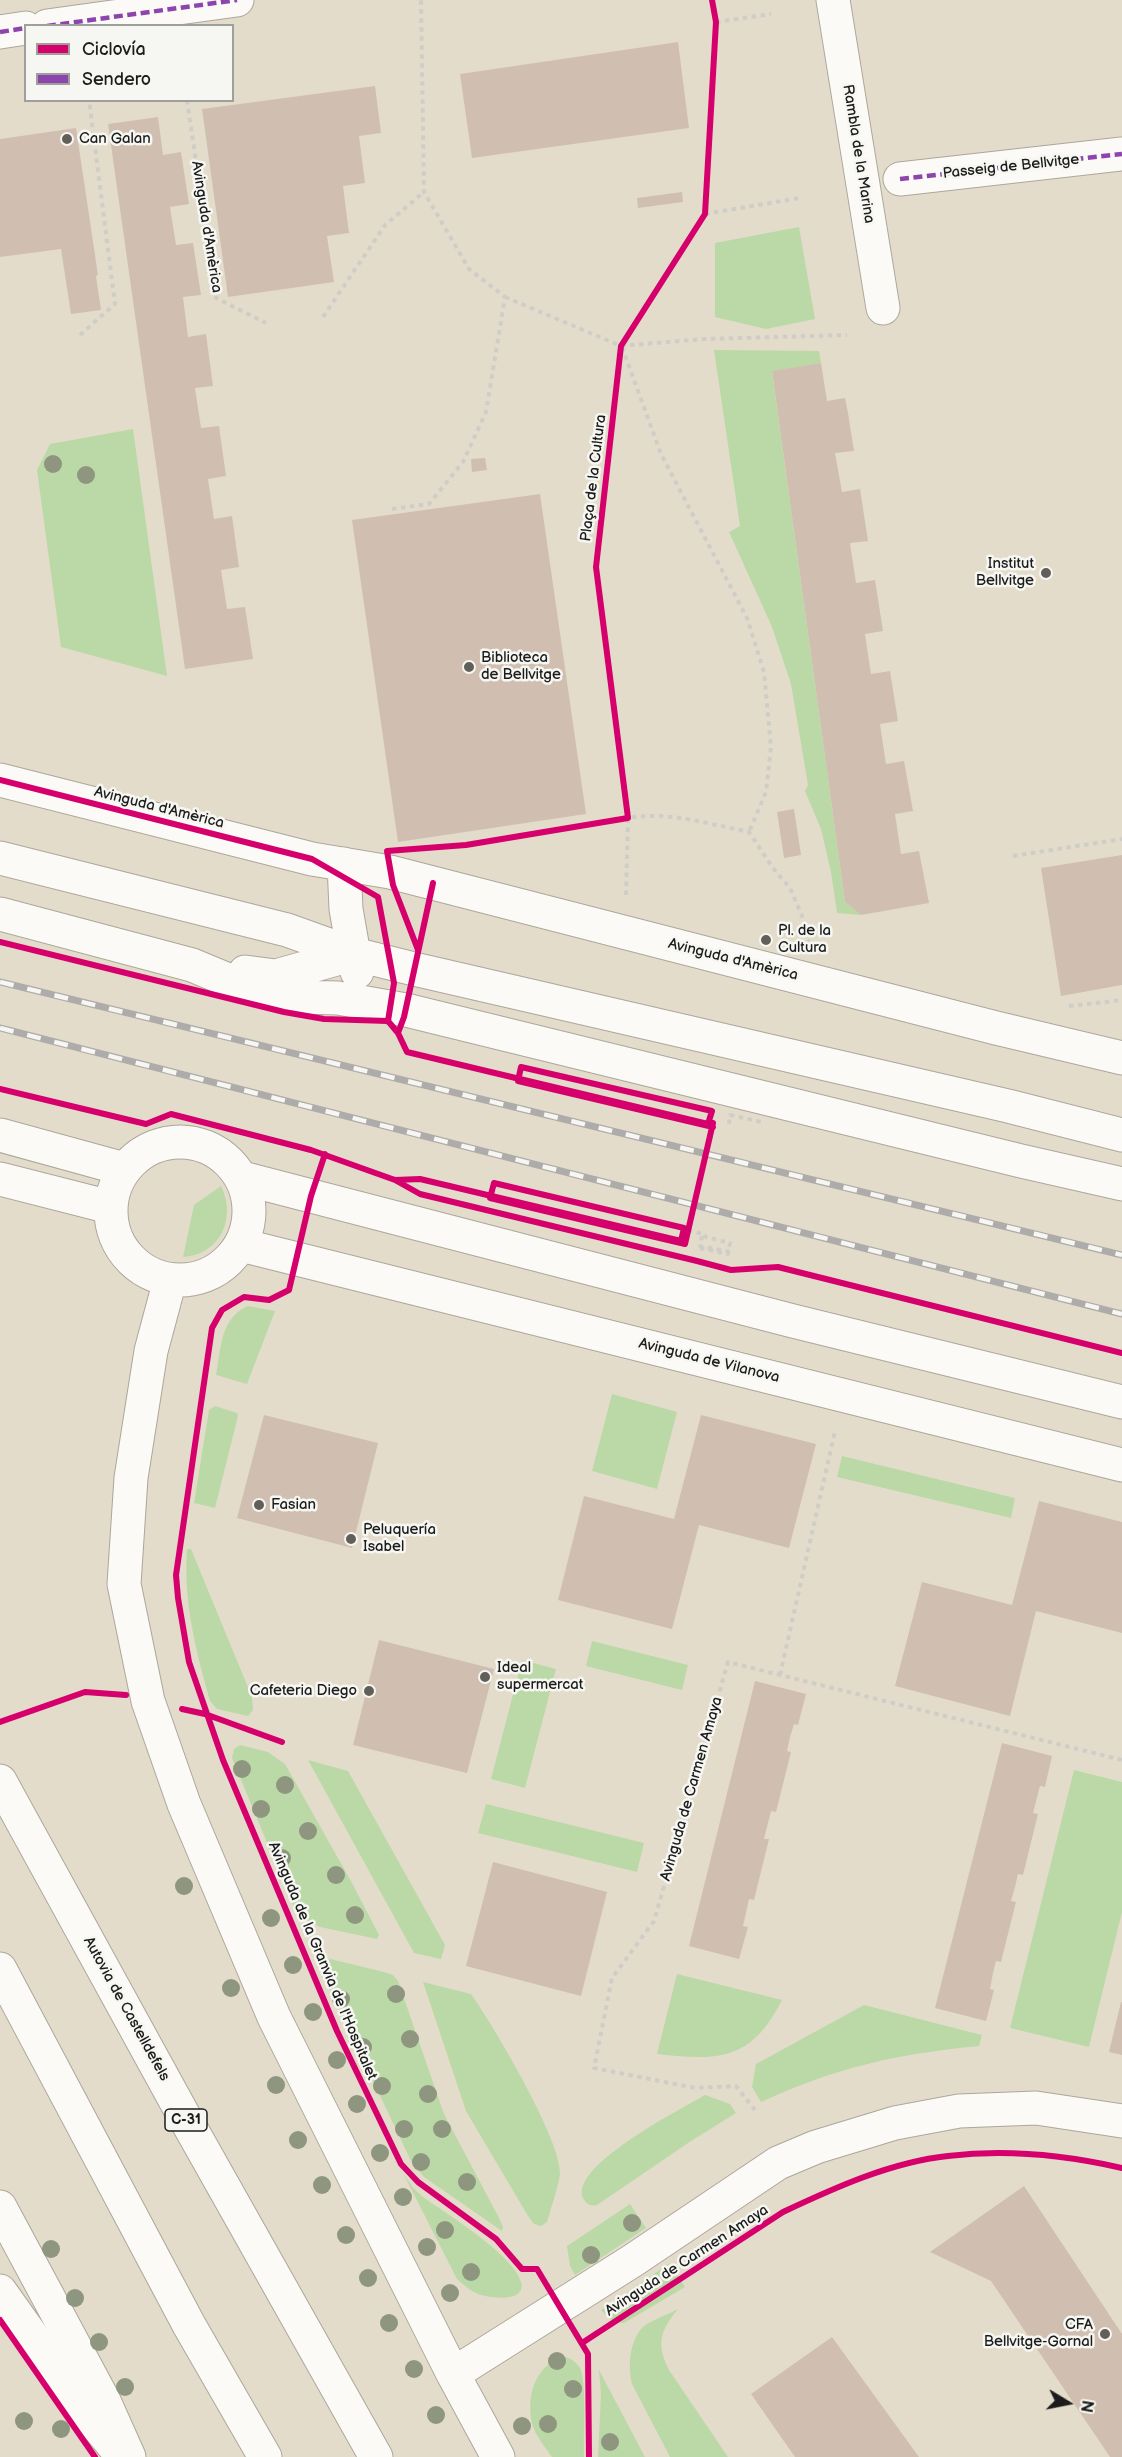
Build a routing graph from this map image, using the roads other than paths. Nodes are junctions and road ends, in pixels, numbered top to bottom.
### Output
1 (237, 0) edge
2 (833, 0) edge
3 (59, 24) edge
4 (24, 28) edge
5 (0, 32) edge
6 (1122, 154) edge
7 (900, 179) dead end
8 (884, 308) dead end
9 (0, 780) edge
10 (0, 858) edge
11 (344, 864) junction
12 (0, 914) edge
13 (354, 954) junction
14 (192, 965) junction
15 (362, 1001) junction
16 (1122, 1058) edge
17 (0, 1135) edge
18 (1122, 1135) edge
19 (124, 1169) junction
20 (0, 1179) edge
21 (243, 1179) junction
22 (1122, 1184) edge
23 (111, 1207) junction
24 (241, 1245) junction
25 (170, 1280) junction
26 (1122, 1402) edge
27 (1122, 1465) edge
28 (0, 1781) edge
29 (0, 1969) edge
30 (1122, 2121) edge
31 (0, 2207) edge
32 (0, 2291) edge
33 (453, 2374) junction
34 (123, 2457) edge
35 (129, 2457) edge
36 (265, 2457) edge
37 (376, 2457) edge
38 (498, 2457) edge

1 - 3 main road
2 - 8 main road, Rambla de la Marina
4 - 5 main road
6 - 7 main road, Passeig de Bellvitge
9 - 11 main road, Avinguda d'Amèrica
10 - 13 main road
11 - 13 main road
11 - 16 main road, Avinguda d'Amèrica
12 - 14 main road
13 - 14 main road
13 - 15 main road
13 - 18 main road
14 - 15 main road
15 - 22 main road
17 - 19 main road
19 - 21 main road
19 - 23 main road
20 - 23 main road
21 - 24 main road
21 - 26 main road
23 - 25 main road
24 - 25 main road
24 - 27 main road, Avinguda de Vilanova
25 - 33 main road
28 - 37 main road, Autovia de Castelldefels / C-31
29 - 36 main road
30 - 33 main road, Avinguda de Carmen Amaya
31 - 35 main road
32 - 34 main road
33 - 38 main road

